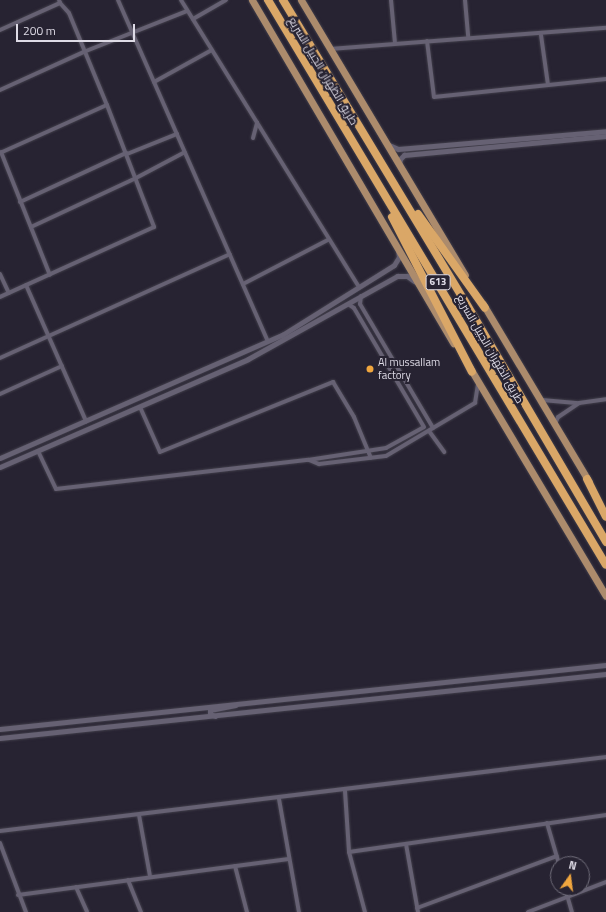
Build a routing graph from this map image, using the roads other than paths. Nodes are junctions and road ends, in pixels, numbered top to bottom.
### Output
1 (118, 0) edge
2 (181, 0) edge
3 (226, 0) edge
4 (252, 0) edge
5 (268, 0) edge
6 (301, 0) edge
7 (391, 0) edge
8 (464, 0) edge
9 (284, 1) edge
10 (59, 2) edge
11 (187, 11) junction
12 (193, 19) junction
13 (606, 28) edge
14 (0, 30) edge
15 (133, 34) junction
16 (541, 35) junction
17 (468, 37) junction
18 (426, 41) junction
19 (395, 43) junction
20 (330, 49) junction
21 (212, 50) junction
22 (86, 51) junction
23 (606, 79) edge
24 (154, 82) junction
25 (548, 85) junction
26 (0, 90) edge
27 (108, 105) junction
28 (256, 123) junction
29 (606, 131) edge
30 (346, 132) junction
31 (177, 134) junction
32 (606, 136) edge
33 (253, 138) dead end
34 (386, 143) junction
35 (185, 152) junction
36 (0, 153) edge
37 (126, 154) junction
38 (378, 158) junction
39 (399, 166) junction
40 (136, 178) junction
41 (20, 202) junction
42 (31, 227) junction
43 (328, 240) junction
44 (397, 245) junction
45 (230, 254) junction
46 (0, 274) edge
47 (50, 275) junction
48 (243, 284) junction
49 (26, 285) junction
50 (359, 287) junction
51 (419, 287) junction
52 (9, 293) junction
53 (361, 296) junction
54 (0, 297) edge
55 (348, 304) junction
56 (485, 308) junction
57 (49, 336) junction
58 (371, 338) junction
59 (268, 341) junction
60 (382, 342) junction
61 (0, 358) edge
62 (62, 366) junction
63 (472, 372) junction
64 (478, 384) junction
65 (0, 394) edge
66 (535, 395) junction
67 (606, 399) edge
68 (579, 404) junction
69 (140, 407) junction
70 (86, 421) junction
71 (424, 427) junction
72 (430, 430) junction
73 (557, 432) junction
74 (38, 451) junction
75 (366, 451) junction
76 (444, 452) dead end
77 (0, 458) edge
78 (371, 458) junction
79 (308, 460) junction
80 (0, 468) edge
81 (587, 479) junction
82 (606, 510) edge
83 (606, 516) edge
84 (606, 542) edge
85 (606, 565) edge
86 (606, 596) edge
87 (606, 665) edge
88 (606, 674) edge
89 (327, 694) junction
90 (240, 703) junction
91 (299, 707) junction
92 (215, 716) junction
93 (0, 729) edge
94 (0, 738) edge
95 (606, 757) edge
96 (345, 791) junction
97 (279, 798) junction
98 (140, 815) junction
99 (606, 815) edge
100 (547, 823) junction
101 (0, 831) edge
102 (0, 842) edge
103 (406, 844) junction
104 (349, 852) junction
105 (556, 856) edge
106 (550, 858) edge
107 (289, 859) junction
108 (235, 866) junction
109 (150, 876) junction
110 (128, 880) junction
111 (606, 882) edge
112 (590, 887) edge
113 (76, 888) junction
114 (18, 895) junction
115 (565, 896) edge
116 (567, 896) edge
117 (418, 910) edge
118 (26, 912) edge
119 (87, 912) edge
120 (141, 912) edge
121 (247, 912) edge
122 (299, 912) edge
123 (366, 912) edge
124 (528, 912) edge
125 (572, 912) edge

1 - 15 street
2 - 11 street
3 - 12 street
4 - 44 main road
5 - 30 highway, طريق الظهران الجبيل السريع / 613
6 - 20 main road, 613
7 - 19 street
8 - 17 street
9 - 38 highway, طريق الظهران الجبيل السريع / 613
10 - 14 street
10 - 22 street
11 - 12 street
11 - 15 street
12 - 21 street
13 - 16 street
15 - 22 street
15 - 24 street
16 - 17 street
16 - 25 street
17 - 18 street
18 - 19 street
18 - 25 street
19 - 20 street
20 - 34 main road, 613
21 - 24 street
21 - 28 street
22 - 26 street
22 - 27 street
23 - 25 street
24 - 31 street
27 - 36 street
27 - 37 street
28 - 33 street
28 - 43 street
29 - 34 street
30 - 63 highway
30 - 85 highway, طريق الظهران الجبيل السريع / 613
31 - 35 street
31 - 37 street
32 - 39 street
34 - 39 main road, 613
35 - 40 street
35 - 45 street
36 - 41 street
37 - 40 street
37 - 41 street
38 - 56 highway
38 - 84 highway, طريق الظهران الجبيل السريع / 613
39 - 56 main road, 613
40 - 42 street
40 - 47 street
41 - 42 street
42 - 47 street
43 - 48 street
43 - 50 street
44 - 50 street
44 - 51 main road
45 - 48 street
45 - 57 street
46 - 52 street
47 - 49 street
48 - 59 street
49 - 52 street
49 - 57 street
50 - 59 street
51 - 53 street
51 - 63 main road
52 - 54 street
53 - 55 street
53 - 60 street
55 - 58 street
55 - 69 street
56 - 66 main road, 613
57 - 61 street
57 - 62 street
58 - 60 street
58 - 71 street
59 - 70 street
60 - 72 street
62 - 65 street
62 - 70 street
63 - 64 main road
64 - 72 street
64 - 86 main road
66 - 68 street
66 - 73 main road, 613
67 - 68 street
68 - 73 street
69 - 74 street
69 - 75 street
70 - 77 street
71 - 72 street
71 - 75 street
72 - 76 street
72 - 78 street
73 - 81 main road, 613
74 - 79 street
74 - 80 street
75 - 78 street
75 - 79 street
78 - 79 street
81 - 82 main road, 613
81 - 83 highway
87 - 89 street
88 - 91 street
89 - 90 street
89 - 91 street
90 - 92 street
90 - 93 street
91 - 92 street
92 - 94 street
95 - 96 street
96 - 97 street
96 - 104 street
97 - 98 street
97 - 107 street
98 - 101 street
98 - 109 street
99 - 100 street
100 - 103 street
100 - 105 street
102 - 114 street
103 - 104 street
103 - 117 street
104 - 123 street
106 - 117 street
107 - 108 street
107 - 122 street
108 - 109 street
108 - 121 street
109 - 110 street
110 - 113 street
110 - 120 street
111 - 112 street
113 - 114 street
113 - 119 street
114 - 118 street
115 - 124 street
116 - 125 street

